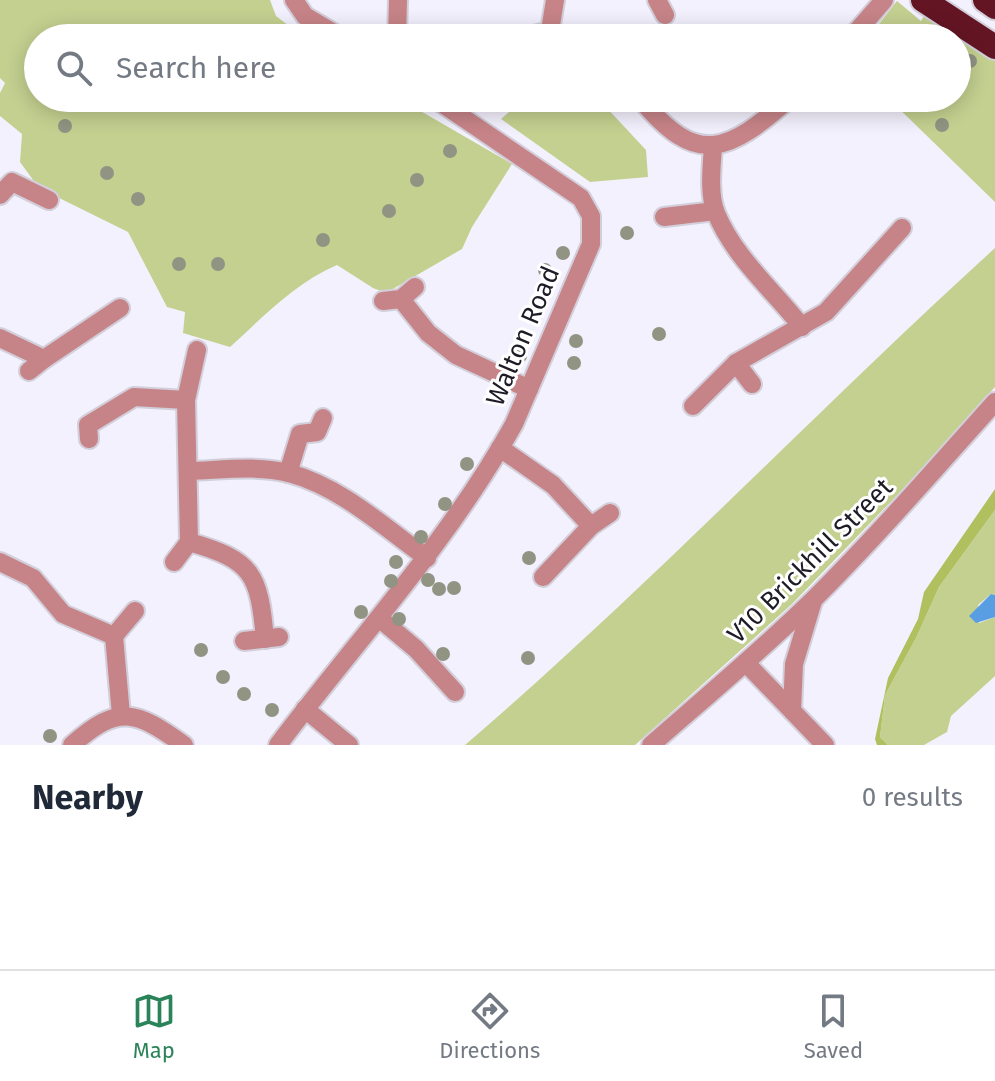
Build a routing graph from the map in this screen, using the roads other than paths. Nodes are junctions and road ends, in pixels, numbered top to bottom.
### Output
1 (294, 0) edge
2 (398, 0) edge
3 (555, 0) edge
4 (884, 0) edge
5 (985, 0) edge
6 (925, 1) edge
7 (995, 7) edge
8 (318, 24) edge
9 (397, 24) edge
10 (557, 24) edge
11 (866, 24) edge
12 (960, 24) edge
13 (971, 31) edge
14 (995, 47) edge
15 (460, 112) edge
16 (651, 112) edge
17 (774, 112) edge
18 (713, 145) junction
19 (0, 195) edge
20 (49, 200) dead end
21 (715, 211) junction
22 (664, 217) dead end
23 (902, 228) dead end
24 (400, 296) dead end
25 (120, 308) dead end
26 (802, 327) junction
27 (0, 338) edge
28 (197, 350) dead end
29 (44, 359) junction
30 (736, 363) junction
31 (29, 371) dead end
32 (752, 384) dead end
33 (529, 389) junction
34 (186, 400) junction
35 (995, 402) edge
36 (693, 406) dead end
37 (323, 418) dead end
38 (88, 432) dead end
39 (500, 448) junction
40 (189, 471) junction
41 (288, 473) junction
42 (610, 513) dead end
43 (591, 526) junction
44 (189, 542) junction
45 (427, 558) junction
46 (0, 562) edge
47 (174, 562) dead end
48 (544, 583) dead end
49 (814, 598) junction
50 (135, 611) dead end
51 (379, 618) junction
52 (114, 636) junction
53 (244, 641) dead end
54 (746, 663) junction
55 (455, 692) dead end
56 (305, 709) junction
57 (792, 710) junction
58 (121, 715) junction
59 (72, 745) edge
60 (184, 745) edge
61 (278, 745) edge
62 (349, 745) edge
63 (651, 745) edge
64 (825, 745) edge

1 - 8 street
2 - 9 street
3 - 10 street
4 - 11 street
5 - 7 highway
6 - 12 highway
13 - 14 highway
15 - 33 street, Walton Road
16 - 18 street
17 - 18 street
18 - 21 street
19 - 20 street
21 - 22 street
21 - 26 street
23 - 26 street
24 - 33 street
25 - 29 street
26 - 30 street
27 - 29 street
28 - 34 street
29 - 31 street
30 - 32 street
30 - 36 street
33 - 39 street, Walton Road
34 - 38 street
34 - 40 street
35 - 49 street, V10 Brickhill Street
37 - 41 street
39 - 43 street
39 - 45 street, Walton Road
40 - 41 street
40 - 44 street
41 - 45 street
42 - 43 street
43 - 48 street
44 - 47 street
44 - 53 street
45 - 51 street, Walton Road
46 - 52 street
49 - 54 street, V10 Brickhill Street
49 - 57 street
50 - 52 street
51 - 55 street
51 - 56 street, Walton Road
52 - 58 street
54 - 57 street
54 - 63 street, V10 Brickhill Street
56 - 61 street, Walton Road
56 - 62 street
57 - 64 street
58 - 59 street
58 - 60 street

